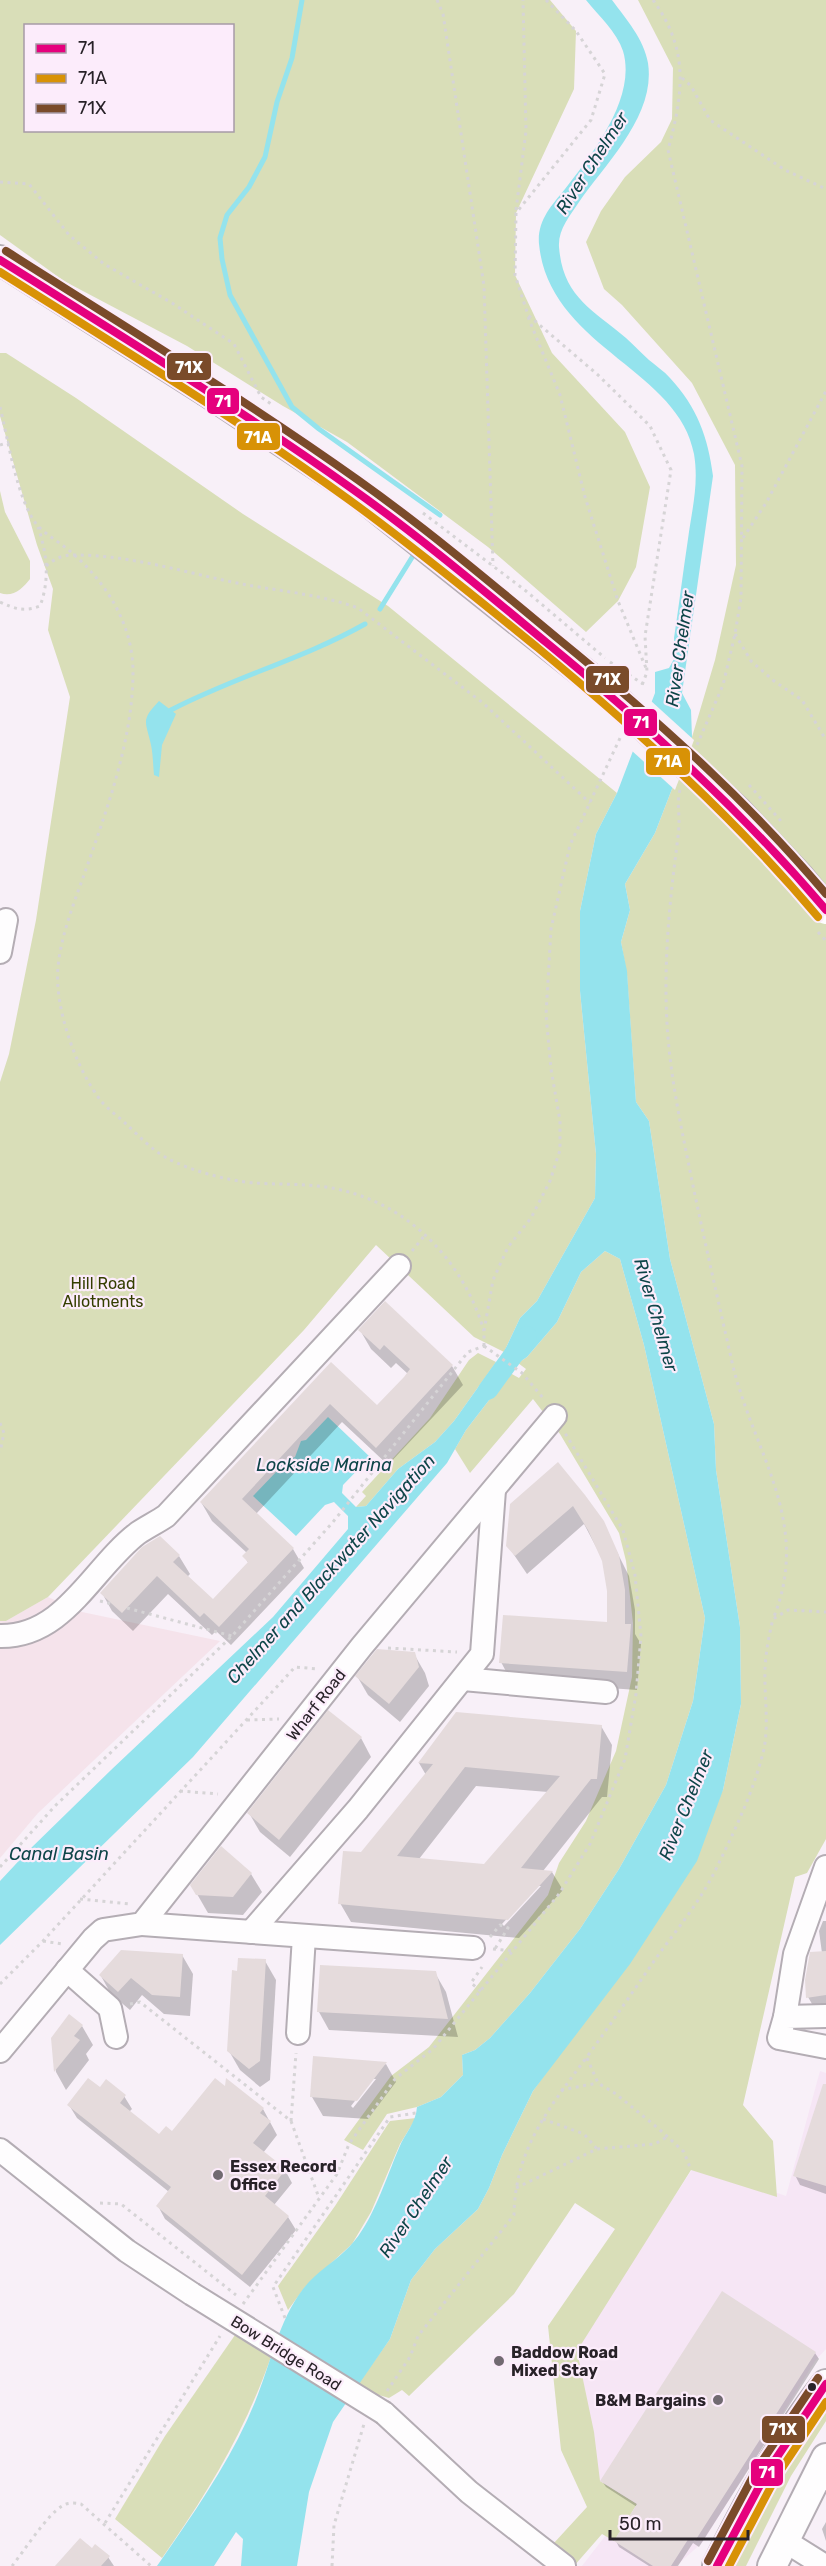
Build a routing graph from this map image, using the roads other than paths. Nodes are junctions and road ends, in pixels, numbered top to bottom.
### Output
1 (0, 260) edge
2 (819, 917) edge
3 (6, 920) dead end
4 (0, 952) edge
5 (399, 1266) dead end
6 (555, 1416) road end
7 (494, 1490) junction
8 (0, 1636) edge
9 (463, 1679) junction
10 (606, 1692) dead end
11 (826, 1867) edge
12 (149, 1916) junction
13 (251, 1932) junction
14 (304, 1936) junction
15 (473, 1948) dead end
16 (67, 1970) junction
17 (826, 2016) edge
18 (785, 2017) junction
19 (298, 2033) road end
20 (116, 2037) dead end
21 (826, 2047) edge
22 (0, 2051) edge
23 (0, 2150) edge
24 (826, 2384) edge
25 (826, 2458) edge
26 (785, 2541) junction
27 (564, 2566) edge
28 (717, 2566) edge
29 (772, 2566) edge
30 (825, 2566) edge

1 - 2 main road, bridge
3 - 4 street
5 - 8 street
6 - 7 street, Wharf Road
7 - 9 street
7 - 12 street, Wharf Road
9 - 10 street
9 - 13 street
11 - 18 street
12 - 13 street
12 - 16 street
13 - 14 street
14 - 15 street
14 - 19 street
16 - 20 street
16 - 22 street
17 - 18 street
18 - 21 street
23 - 27 street, Bow Bridge Road, bridge
24 - 28 main road
25 - 26 main road
26 - 29 main road
26 - 30 street

